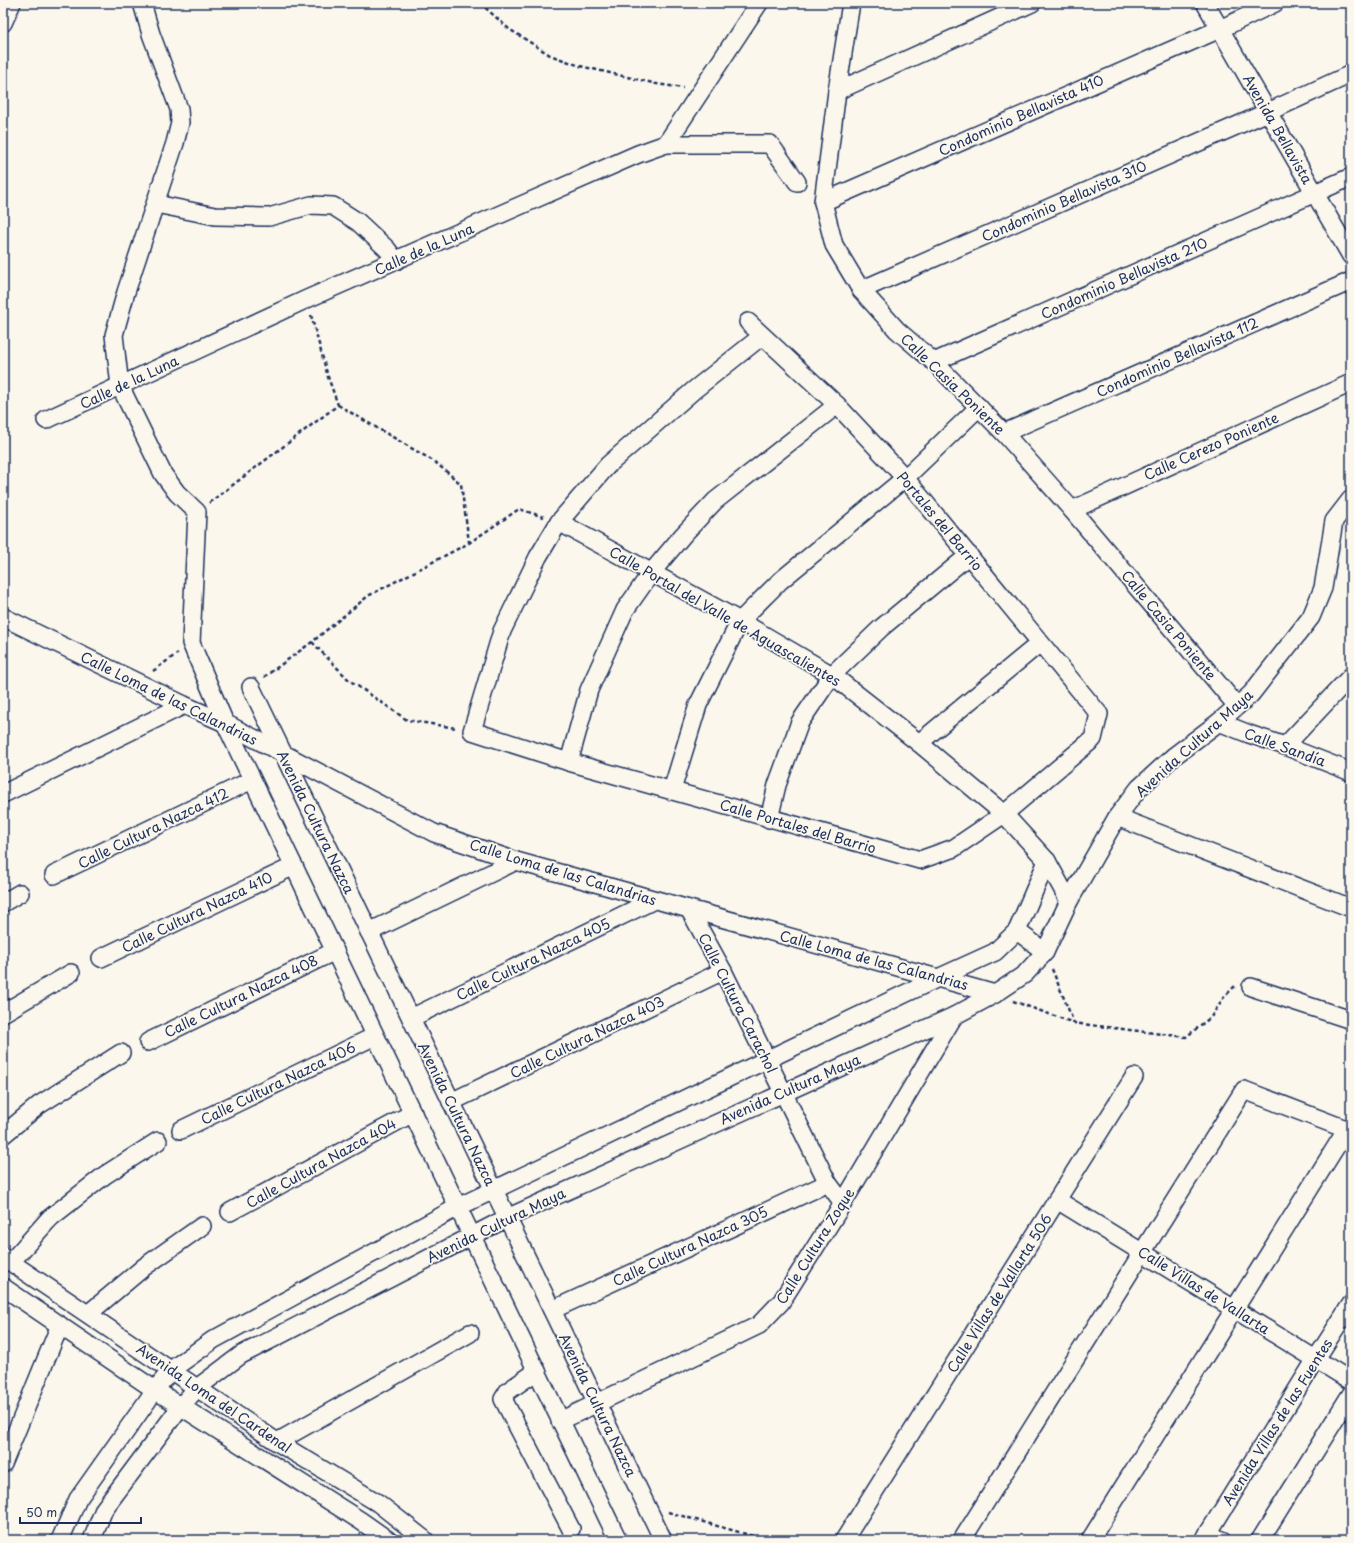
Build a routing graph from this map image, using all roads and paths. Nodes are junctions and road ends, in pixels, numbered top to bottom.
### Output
1 (12, 3) edge
2 (142, 3) edge
3 (480, 3) edge
4 (759, 3) edge
5 (851, 3) edge
6 (1032, 3) edge
7 (1205, 3) edge
8 (1276, 3) edge
9 (3, 23) edge
10 (1220, 29) junction
11 (1351, 74) edge
12 (700, 90) junction
13 (837, 90) junction
14 (1268, 112) junction
15 (666, 144) junction
16 (1351, 177) edge
17 (797, 182) dead end
18 (1315, 193) junction
19 (823, 202) junction
20 (156, 204) junction
21 (1351, 256) edge
22 (396, 261) junction
23 (1351, 281) edge
24 (860, 290) junction
25 (307, 300) junction
26 (748, 322) dead end
27 (762, 336) junction
28 (934, 362) junction
29 (1351, 383) edge
30 (120, 386) junction
31 (338, 405) junction
32 (837, 405) junction
33 (979, 407) junction
34 (46, 420) dead end
35 (1004, 433) junction
36 (905, 478) junction
37 (1351, 499) edge
38 (1072, 510) junction
39 (197, 512) junction
40 (559, 522) junction
41 (469, 543) junction
42 (969, 555) junction
43 (651, 573) junction
44 (3, 617) edge
45 (740, 622) junction
46 (312, 642) junction
47 (191, 643) junction
48 (1040, 643) junction
49 (832, 675) junction
50 (1351, 676) edge
51 (138, 682) junction
52 (251, 687) joint
53 (184, 705) junction
54 (1237, 706) junction
55 (1219, 722) junction
56 (225, 723) junction
57 (472, 731) junction
58 (1093, 739) joint
59 (919, 743) junction
60 (1285, 746) junction
61 (283, 755) junction
62 (569, 762) junction
63 (1351, 772) edge
64 (252, 780) junction
65 (672, 790) junction
66 (3, 794) edge
67 (1004, 814) junction
68 (1117, 817) junction
69 (769, 818) junction
70 (516, 861) junction
71 (1047, 861) junction
72 (294, 866) junction
73 (54, 876) dead end
74 (20, 893) dead end
75 (654, 900) junction
76 (1069, 901) junction
77 (3, 903) edge
78 (1351, 908) edge
79 (689, 909) junction
80 (1017, 931) junction
81 (369, 932) junction
82 (334, 951) junction
83 (1045, 952) junction
84 (101, 958) dead end
85 (724, 971) junction
86 (70, 973) dead end
87 (938, 978) junction
88 (1252, 987) joint
89 (995, 994) junction
90 (3, 1013) edge
91 (954, 1016) junction
92 (411, 1018) junction
93 (1351, 1020) edge
94 (1074, 1023) junction
95 (375, 1036) junction
96 (148, 1042) dead end
97 (121, 1053) dead end
98 (768, 1060) junction
99 (1134, 1077) dead end
100 (783, 1092) junction
101 (451, 1102) junction
102 (413, 1113) junction
103 (181, 1130) dead end
104 (1349, 1130) edge
105 (3, 1135) edge
106 (158, 1141) dead end
107 (828, 1183) junction
108 (493, 1189) junction
109 (1057, 1200) junction
110 (843, 1203) junction
111 (458, 1207) junction
112 (230, 1212) dead end
113 (507, 1218) junction
114 (202, 1226) dead end
115 (471, 1235) junction
116 (1142, 1253) junction
117 (7, 1259) edge
118 (3, 1287) edge
119 (1351, 1304) edge
120 (1234, 1309) junction
121 (552, 1310) junction
122 (88, 1314) junction
123 (60, 1325) junction
124 (470, 1333) dead end
125 (1316, 1359) junction
126 (171, 1370) junction
127 (537, 1371) junction
128 (1351, 1381) edge
129 (197, 1388) junction
130 (155, 1390) junction
131 (1351, 1394) edge
132 (597, 1403) junction
133 (181, 1406) junction
134 (560, 1421) junction
135 (277, 1442) junction
136 (3, 1464) edge
137 (378, 1503) junction
138 (647, 1507) junction
139 (361, 1520) junction
140 (571, 1529) dead end
141 (1211, 1538) edge
142 (60, 1540) edge
143 (92, 1540) edge
144 (388, 1540) edge
145 (423, 1540) edge
146 (618, 1540) edge
147 (663, 1540) edge
148 (767, 1540) edge
149 (844, 1540) edge
150 (962, 1540) edge
151 (1090, 1540) edge
152 (1260, 1540) edge

1 - 9 street
2 - 20 street
3 - 12 path
4 - 12 street
5 - 13 street, Calle Casia Poniente
6 - 13 street
7 - 10 street, Avenida Bellavista
8 - 10 street, Condominio Bellavista 410
10 - 14 street, Avenida Bellavista
10 - 19 street, Condominio Bellavista 410
11 - 14 street, Condominio Bellavista 310
12 - 15 street
13 - 19 street, Calle Casia Poniente
14 - 18 street, Avenida Bellavista
14 - 24 street, Condominio Bellavista 310
15 - 17 street, Calle de la Luna
15 - 22 street, Calle de la Luna
16 - 18 street, Condominio Bellavista 210
18 - 21 street, Avenida Bellavista
18 - 28 street, Condominio Bellavista 210
19 - 24 street, Calle Casia Poniente
20 - 22 street
20 - 30 street
22 - 25 street, Calle de la Luna
23 - 35 street, Condominio Bellavista 112
24 - 28 street, Calle Casia Poniente
25 - 30 street, Calle de la Luna
25 - 31 path
26 - 27 street, Portales del Barrio
27 - 32 street, Portales del Barrio
27 - 40 street
28 - 33 street, Calle Casia Poniente
29 - 38 street, Calle Cerezo Poniente
30 - 34 street, Calle de la Luna
30 - 39 street
31 - 39 path
31 - 41 path
32 - 36 street, Portales del Barrio
32 - 43 street
33 - 35 street, Calle Casia Poniente
33 - 36 street
35 - 38 street, Calle Casia Poniente
36 - 42 street, Portales del Barrio
36 - 45 street
37 - 54 street, Avenida Cultura Maya
38 - 54 street, Calle Casia Poniente
39 - 47 street
40 - 41 path
40 - 43 street, Calle Portal del Valle de Aguascalientes
40 - 57 street
41 - 46 path
42 - 48 street, Portales del Barrio
42 - 49 street
43 - 45 street, Calle Portal del Valle de Aguascalientes
43 - 62 street
44 - 51 street, Calle Loma de las Calandrias
45 - 49 street, Calle Portal del Valle de Aguascalientes
45 - 65 street
46 - 52 path
46 - 57 path
47 - 51 path
47 - 56 street
48 - 58 street, Portales del Barrio
48 - 59 street
49 - 59 street, Calle Portal del Valle de Aguascalientes
49 - 69 street
50 - 60 street
51 - 53 street, Calle Loma de las Calandrias
52 - 61 street, Avenida Cultura Nazca
53 - 56 street, Calle Loma de las Calandrias
53 - 66 street
54 - 55 street, Avenida Cultura Maya
55 - 60 street, Calle Sandía
55 - 68 street, Avenida Cultura Maya
56 - 61 street, Calle Loma de las Calandrias
56 - 64 street
57 - 62 street, Calle Portales del Barrio
58 - 67 street, Calle Portales del Barrio
59 - 67 street, Calle Portal del Valle de Aguascalientes
60 - 63 street, Calle Sandía
61 - 70 street, Calle Loma de las Calandrias
61 - 81 street, Avenida Cultura Nazca
62 - 65 street, Calle Portales del Barrio
64 - 72 street
64 - 73 street, Calle Cultura Nazca 412
65 - 69 street, Calle Portales del Barrio
67 - 69 street, Calle Portales del Barrio
67 - 71 street, Calle Portal del Valle de Aguascalientes
68 - 76 street, Avenida Cultura Maya
68 - 78 street
70 - 75 street, Calle Loma de las Calandrias
70 - 81 street
71 - 76 street, Calle Portal del Valle de Aguascalientes
71 - 80 street
72 - 82 street
72 - 84 street, Calle Cultura Nazca 410
74 - 77 street
75 - 79 street, Calle Loma de las Calandrias
75 - 92 street, Calle Cultura Nazca 405
76 - 83 street, Avenida Cultura Maya
79 - 85 street, Calle Cultura Carachol
79 - 87 street, Calle Loma de las Calandrias
80 - 83 street
80 - 87 street
81 - 92 street, Avenida Cultura Nazca
82 - 95 street
82 - 96 street, Calle Cultura Nazca 408
83 - 89 street, Avenida Cultura Maya
83 - 94 path
85 - 98 street, Calle Cultura Carachol
85 - 101 street, Calle Cultura Nazca 403
86 - 90 street
87 - 89 street, Calle Loma de las Calandrias
87 - 98 street
88 - 93 street
88 - 94 path
89 - 91 street, Avenida Cultura Maya
89 - 94 path
91 - 100 street, Avenida Cultura Maya
91 - 110 street, Calle Cultura Zoque
92 - 101 street, Avenida Cultura Nazca
95 - 102 street
95 - 103 street, Calle Cultura Nazca 406
97 - 105 street
98 - 100 street, Calle Cultura Carachol
98 - 108 street
99 - 109 street, Calle Villas de Vallarta 506
100 - 107 street, Calle Cultura Carachol
100 - 113 street, Avenida Cultura Maya
101 - 108 street, Avenida Cultura Nazca
102 - 111 street
102 - 112 street, Calle Cultura Nazca 404
104 - 116 street
104 - 120 street
106 - 117 street
107 - 110 street, Calle Cultura Carachol
107 - 121 street, Calle Cultura Nazca 305
108 - 111 street
108 - 113 street, Avenida Cultura Nazca
109 - 116 street, Calle Villas de Vallarta
109 - 149 street, Calle Villas de Vallarta 506
110 - 132 street, Calle Cultura Zoque
111 - 115 street
111 - 126 street
113 - 115 street, Avenida Cultura Maya
113 - 121 street, Avenida Cultura Nazca
114 - 122 street
115 - 127 street
115 - 129 street, Avenida Cultura Maya
116 - 120 street, Calle Villas de Vallarta
116 - 150 street
117 - 122 street, Avenida Loma del Cardenal
118 - 123 street, Avenida Loma del Cardenal
119 - 125 street, Avenida Villas de las Fuentes
120 - 125 street, Calle Villas de Vallarta
120 - 151 street
121 - 132 street, Avenida Cultura Nazca
122 - 126 street, Avenida Loma del Cardenal
123 - 130 street, Avenida Loma del Cardenal
123 - 136 street
124 - 135 street
125 - 128 street, Calle Villas de Vallarta
125 - 141 street, Avenida Villas de las Fuentes
126 - 129 street, Avenida Loma del Cardenal
126 - 130 street
127 - 134 street
127 - 140 street
129 - 133 street, Avenida Cultura Maya
129 - 135 street, Avenida Loma del Cardenal
130 - 133 street, Avenida Loma del Cardenal
130 - 142 street
131 - 152 street
132 - 134 street, Calle Cultura Zoque
132 - 138 street, Avenida Cultura Nazca
133 - 139 street, Avenida Loma del Cardenal
133 - 143 street, Avenida Cultura Maya
134 - 146 street
135 - 137 street, Avenida Loma del Cardenal
137 - 139 street
137 - 145 street, Avenida Loma del Cardenal
138 - 147 street, Avenida Cultura Nazca
138 - 148 path
139 - 144 street, Avenida Loma del Cardenal

